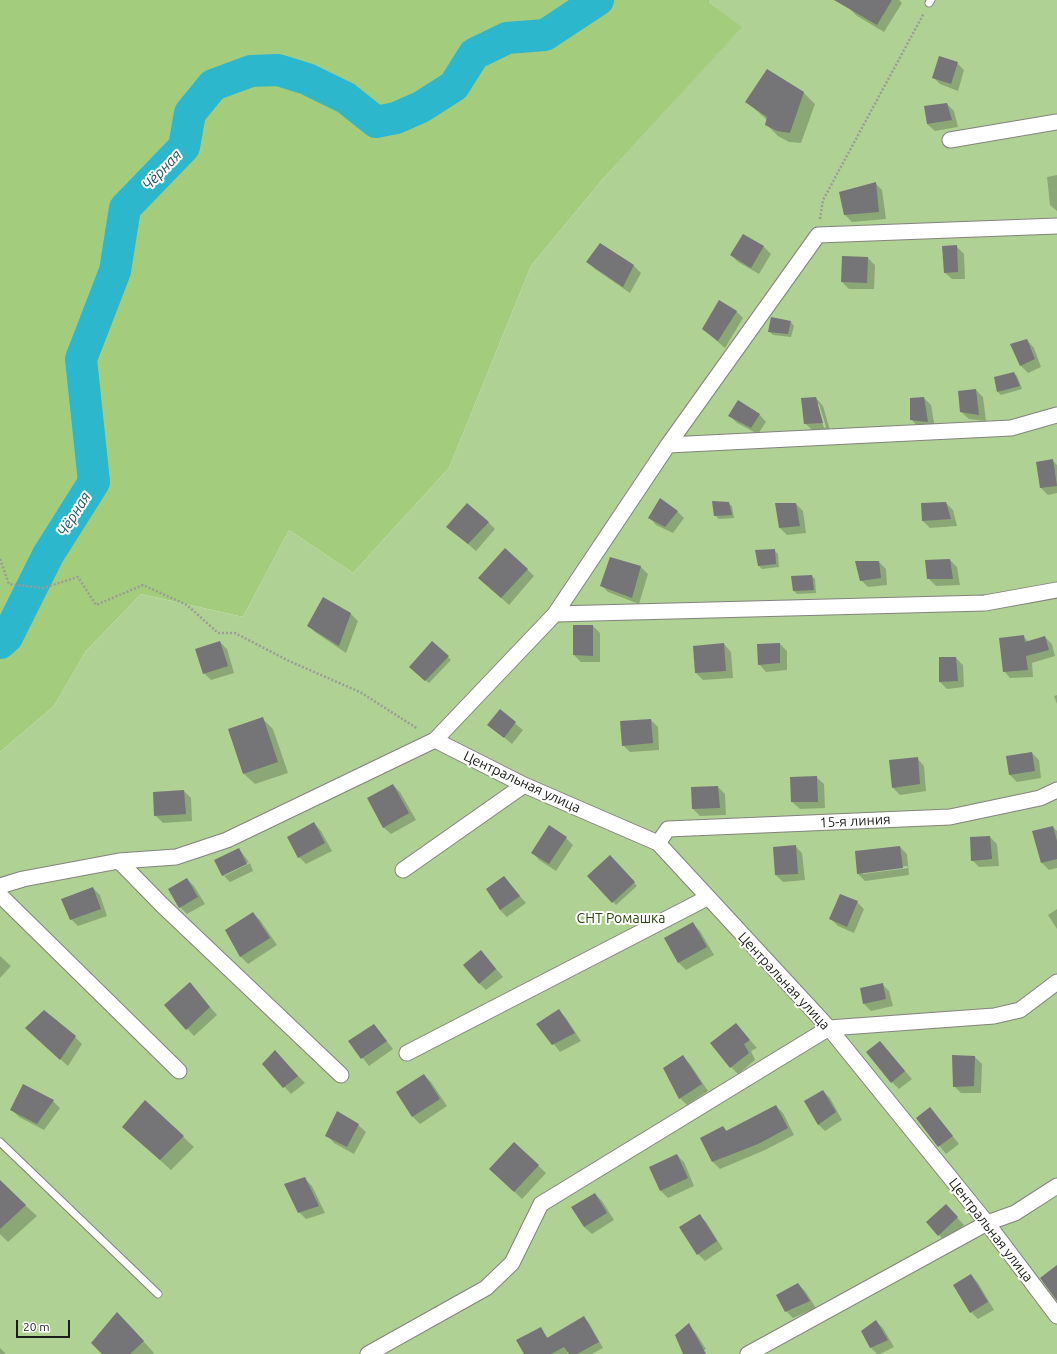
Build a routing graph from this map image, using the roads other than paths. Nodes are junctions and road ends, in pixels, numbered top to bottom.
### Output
1 (1057, 122) edge
2 (950, 140) dead end
3 (1057, 226) edge
4 (1057, 415) edge
5 (668, 445) junction
6 (1057, 590) edge
7 (555, 614) junction
8 (435, 740) junction
9 (524, 785) junction
10 (1057, 790) edge
11 (658, 843) junction
12 (119, 861) junction
13 (403, 870) dead end
14 (0, 886) edge
15 (0, 895) edge
16 (707, 898) junction
17 (1057, 982) edge
18 (828, 1028) junction
19 (407, 1053) dead end
20 (179, 1071) dead end
21 (341, 1075) dead end
22 (0, 1142) edge
23 (1057, 1186) edge
24 (987, 1223) junction
25 (158, 1294) dead end
26 (1057, 1316) edge
27 (368, 1354) edge
28 (748, 1354) edge

1 - 2 street
3 - 5 street
4 - 5 street
5 - 7 street
6 - 7 street
7 - 8 street
8 - 9 street, Центральная улица
8 - 12 street
9 - 11 street, Центральная улица
9 - 13 street
10 - 11 street, 15-я линия
11 - 16 street, Центральная улица
12 - 14 street
12 - 21 street
15 - 20 street
16 - 18 street, Центральная улица
16 - 19 street
17 - 18 street
18 - 24 street, Центральная улица
18 - 27 street
22 - 25 lane
23 - 24 street
24 - 26 street, Центральная улица
24 - 28 street

